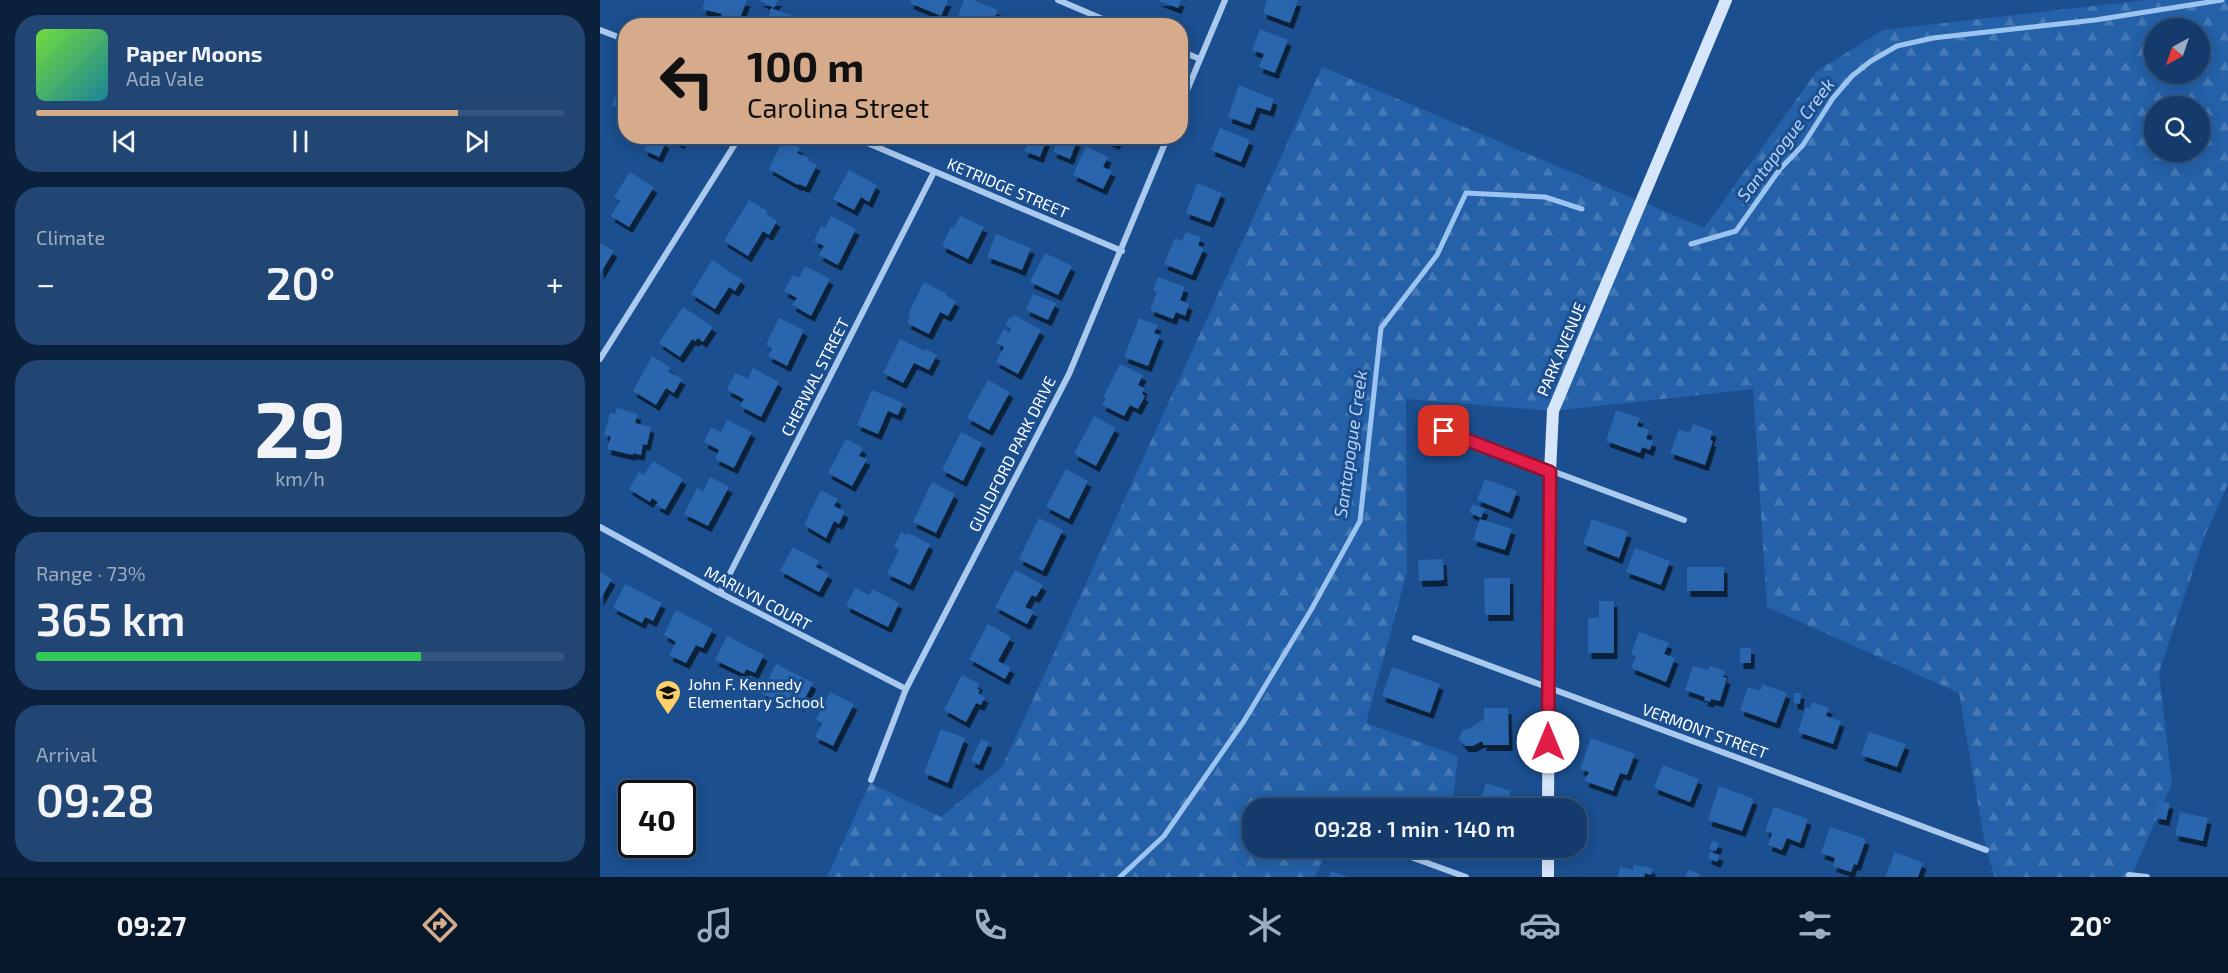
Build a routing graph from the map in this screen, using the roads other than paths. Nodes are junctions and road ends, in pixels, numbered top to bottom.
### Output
1 (1059, 0) edge
2 (1225, 0) edge
3 (1726, 0) edge
4 (1101, 18) edge
5 (600, 30) edge
6 (618, 37) edge
7 (1188, 54) edge
8 (1200, 59) junction
9 (1188, 88) edge
10 (735, 144) edge
11 (869, 144) edge
12 (1165, 144) edge
13 (934, 172) junction
14 (1122, 251) junction
15 (600, 359) edge
16 (1444, 431) dead end
17 (1550, 472) junction
18 (1684, 520) dead end
19 (600, 527) edge
20 (720, 593) junction
21 (1415, 638) dead end
22 (1548, 688) junction
23 (906, 689) junction
24 (871, 780) dead end
25 (1548, 798) edge
26 (1986, 850) dead end
27 (1414, 858) edge
28 (1548, 858) edge
29 (2129, 875) dead end
30 (1466, 877) edge
31 (1548, 877) edge
32 (2147, 877) edge

1 - 4 street
2 - 8 street
3 - 17 street, PARK AVENUE
5 - 6 street
7 - 8 street
8 - 9 street
10 - 15 street
11 - 13 street, KETRIDGE STREET
12 - 14 street, GUILDFORD PARK DRIVE
13 - 14 street, KETRIDGE STREET
13 - 20 street, CHERWAL STREET
14 - 23 street, GUILDFORD PARK DRIVE
16 - 17 street
17 - 18 street
17 - 22 street, PARK AVENUE
19 - 20 street, MARILYN COURT
20 - 23 street, MARILYN COURT
21 - 22 street, VERMONT STREET
22 - 25 street, PARK AVENUE
22 - 26 street, VERMONT STREET
23 - 24 street, GUILDFORD PARK DRIVE
27 - 30 street
28 - 31 street
29 - 32 street

